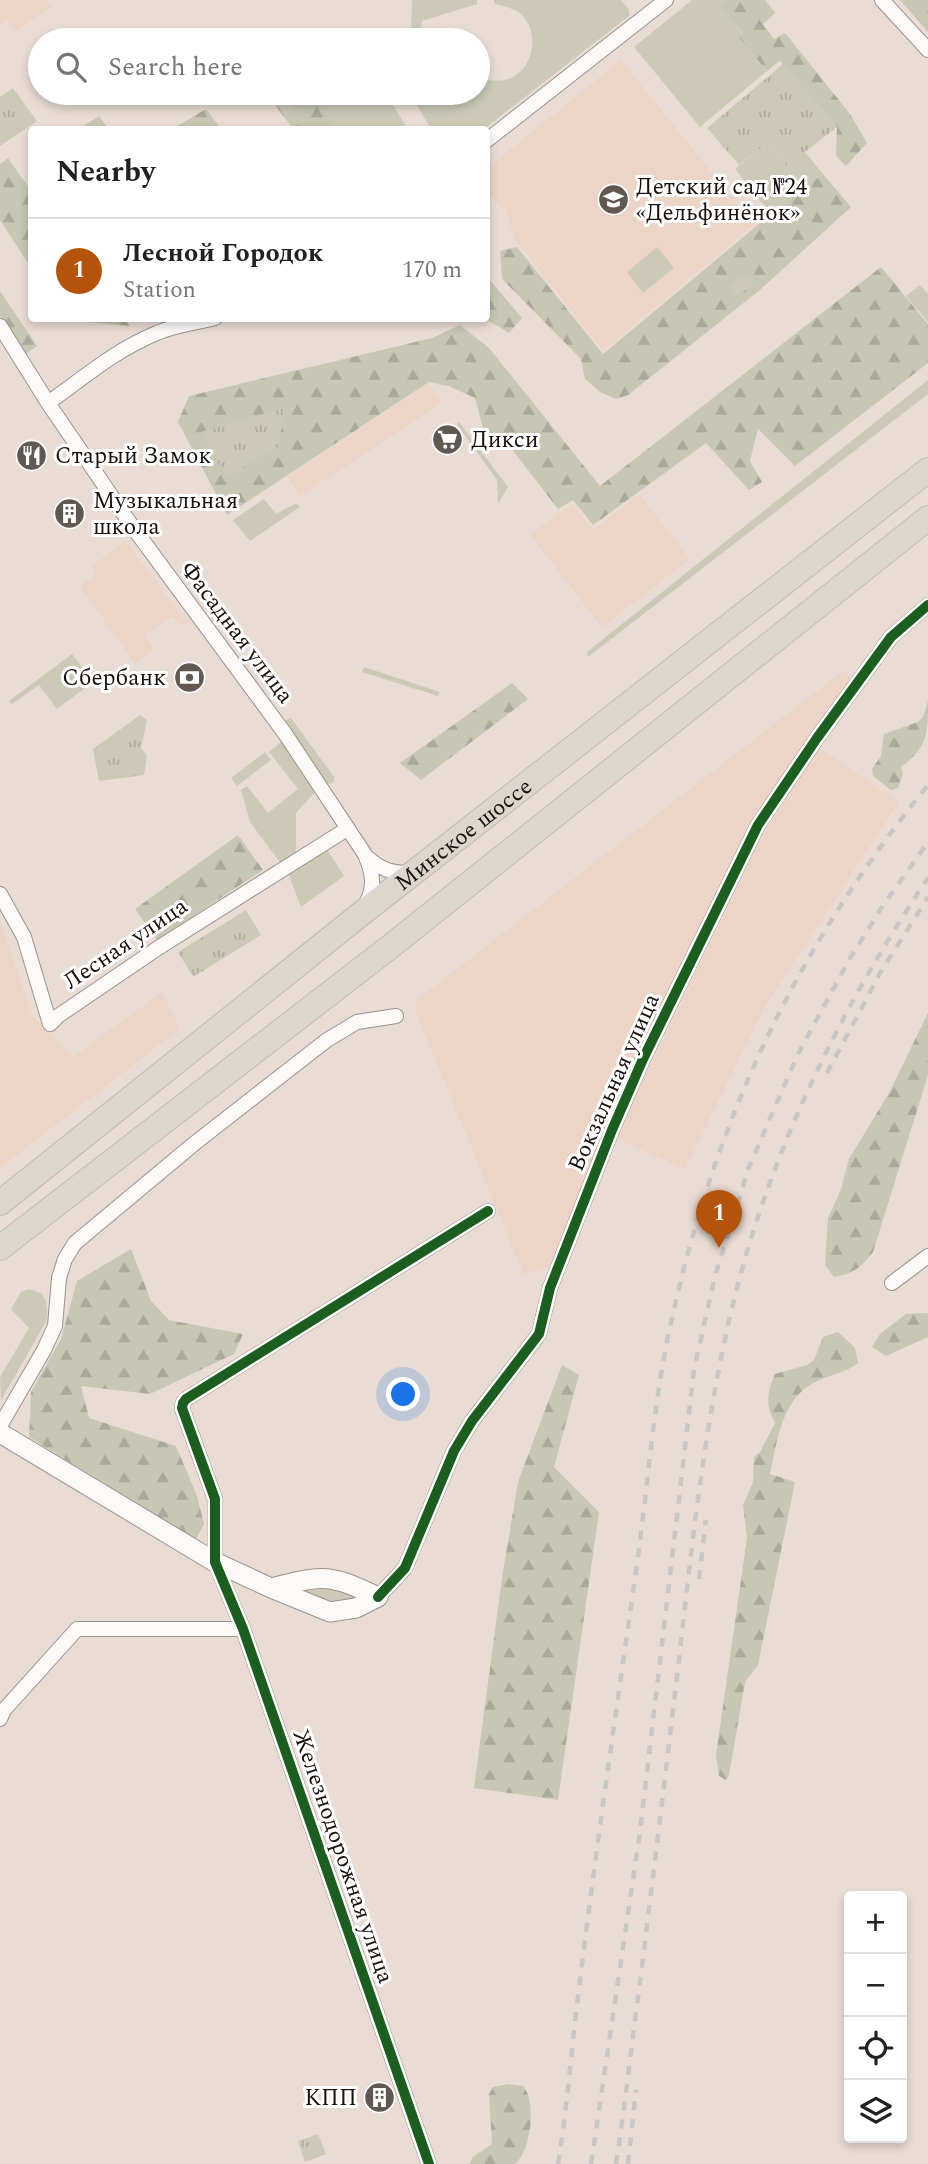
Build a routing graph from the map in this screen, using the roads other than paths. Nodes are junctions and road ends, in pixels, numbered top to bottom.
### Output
1 (666, 0) edge
2 (882, 0) edge
3 (928, 50) edge
4 (490, 138) edge
5 (199, 322) edge
6 (0, 326) edge
7 (48, 403) junction
8 (928, 470) edge
9 (928, 518) edge
10 (928, 605) edge
11 (347, 829) junction
12 (366, 856) junction
13 (414, 873) junction
14 (0, 894) edge
15 (362, 913) junction
16 (396, 1016) dead end
17 (0, 1203) edge
18 (488, 1211) dead end
19 (0, 1248) edge
20 (928, 1255) edge
21 (892, 1283) dead end
22 (0, 1426) edge
23 (0, 1433) edge
24 (215, 1562) junction
25 (271, 1588) junction
26 (377, 1597) junction
27 (243, 1629) junction
28 (0, 1719) edge
29 (429, 2164) edge

1 - 4 street
2 - 3 street
5 - 7 street
6 - 7 street, Фасадная улица
7 - 11 street, Фасадная улица
8 - 13 highway, Минское шоссе
9 - 19 highway, Минское шоссе
10 - 26 street, Вокзальная улица
11 - 12 street, Фасадная улица
11 - 14 street, Лесная улица
12 - 13 street, Фасадная улица
12 - 15 street, Фасадная улица
13 - 15 highway, Минское шоссе
15 - 17 highway, Минское шоссе
16 - 22 street
18 - 24 street
20 - 21 street
23 - 24 street
24 - 25 street
24 - 27 street, Железнодорожная улица
25 - 26 street
25 - 26 street
27 - 28 street
27 - 29 street, Железнодорожная улица

